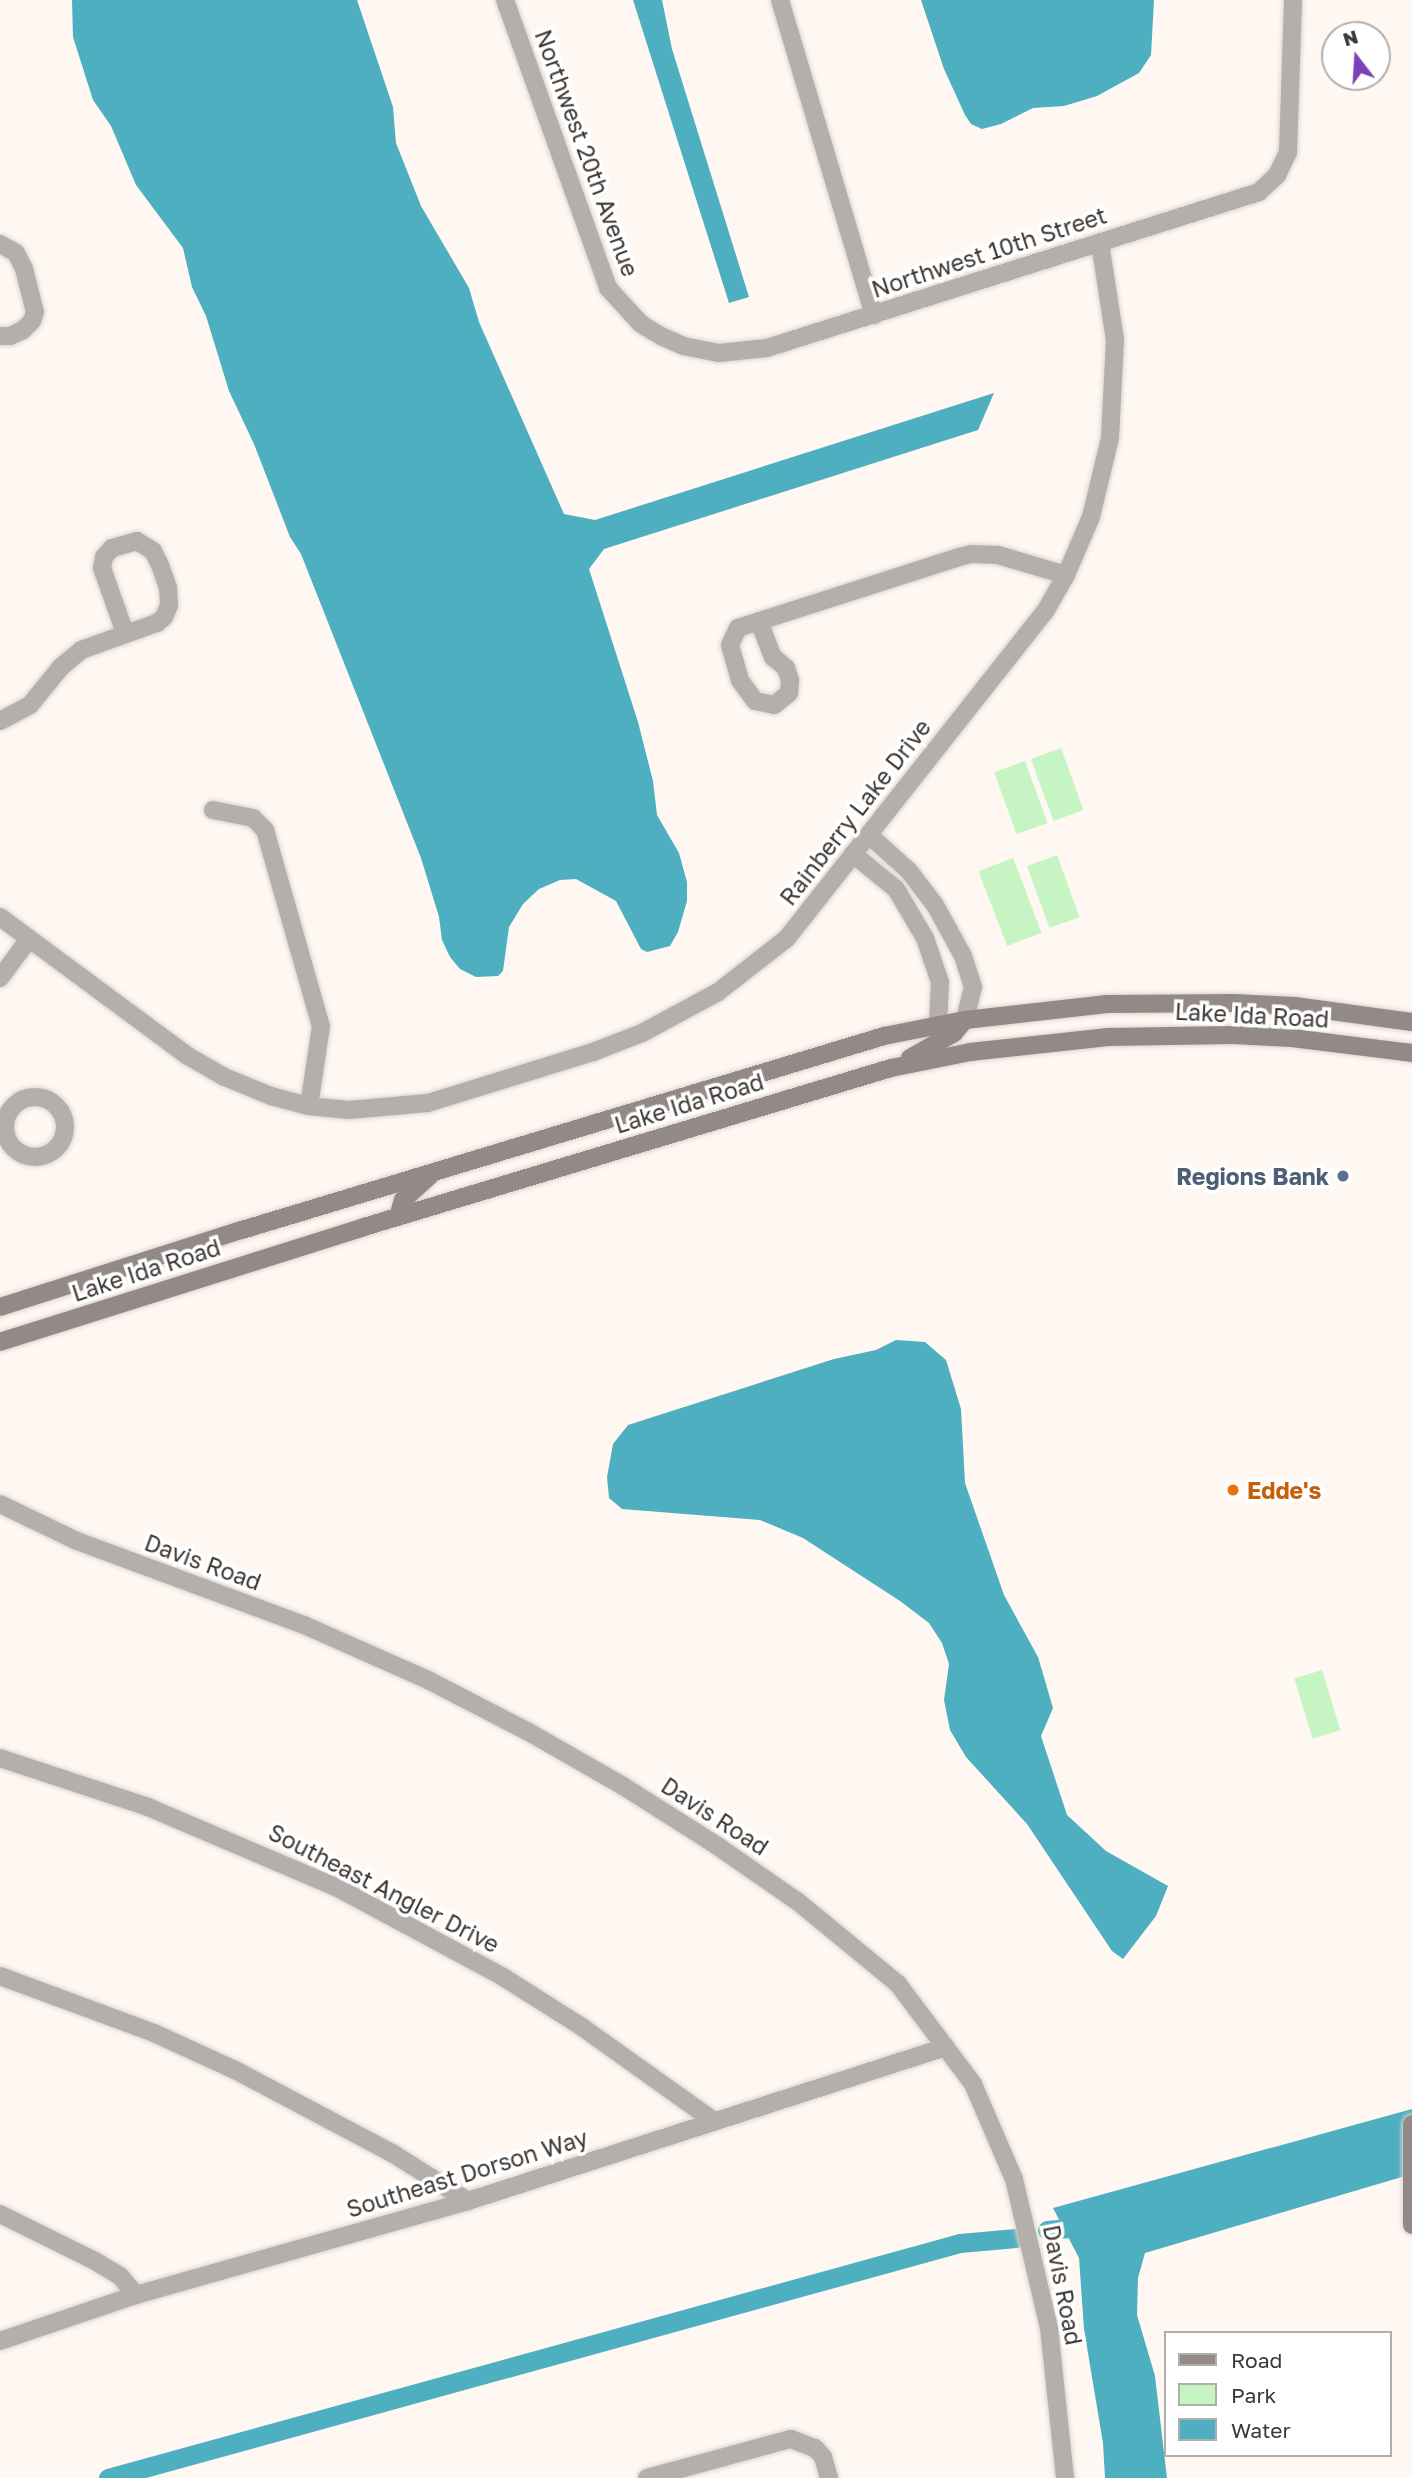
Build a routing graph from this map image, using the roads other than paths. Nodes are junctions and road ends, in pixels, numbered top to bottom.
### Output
1 (505, 0) edge
2 (780, 0) edge
3 (1293, 0) edge
4 (1100, 243) junction
5 (0, 244) edge
6 (874, 315) junction
7 (0, 336) edge
8 (707, 352) joint
9 (1066, 575) junction
10 (759, 621) junction
11 (125, 633) junction
12 (0, 721) edge
13 (213, 810) dead end
14 (869, 835) junction
15 (853, 854) junction
16 (0, 917) edge
17 (29, 939) junction
18 (0, 978) edge
19 (965, 1020) junction
20 (1412, 1022) edge
21 (937, 1025) junction
22 (1412, 1053) edge
23 (891, 1068) junction
24 (309, 1106) junction
25 (438, 1170) junction
26 (398, 1217) junction
27 (0, 1307) edge
28 (0, 1342) edge
29 (0, 1504) edge
30 (0, 1758) edge
31 (0, 1976) edge
32 (946, 2048) junction
33 (715, 2122) junction
34 (1412, 2124) edge
35 (1410, 2189) edge
36 (468, 2201) junction
37 (0, 2214) edge
38 (1412, 2224) edge
39 (136, 2294) junction
40 (0, 2341) edge
41 (647, 2478) edge
42 (829, 2478) edge
43 (1065, 2478) edge

1 - 8 street, Northwest 20th Avenue
2 - 6 street
3 - 4 street, Northwest 10th Street
4 - 6 street, Northwest 10th Street
4 - 9 street, Rainberry Lake Drive
5 - 7 street
6 - 8 street, Northwest 10th Street
9 - 10 street
9 - 14 street, Rainberry Lake Drive
10 - 10 street
11 - 11 street
11 - 12 street
13 - 24 street
14 - 15 street, Rainberry Lake Drive
14 - 19 street
15 - 21 street
15 - 24 street, Rainberry Lake Drive
16 - 17 street, Rainberry Lake Drive
17 - 18 street
17 - 24 street, Rainberry Lake Drive
19 - 20 street, Lake Ida Road
19 - 21 street, Lake Ida Road
19 - 23 street
21 - 25 street, Lake Ida Road
22 - 23 street, Lake Ida Road
23 - 26 street, Lake Ida Road
25 - 26 street
25 - 27 street, Lake Ida Road
26 - 28 street, Lake Ida Road
29 - 32 street, Davis Road
30 - 33 street, Southeast Angler Drive
31 - 36 street
32 - 33 street, Southeast Dorson Way
32 - 43 street, Davis Road
33 - 36 street, Southeast Dorson Way
34 - 35 street
35 - 38 street
36 - 39 street, Southeast Dorson Way
37 - 39 street
39 - 40 street, Southeast Dorson Way
41 - 42 street

